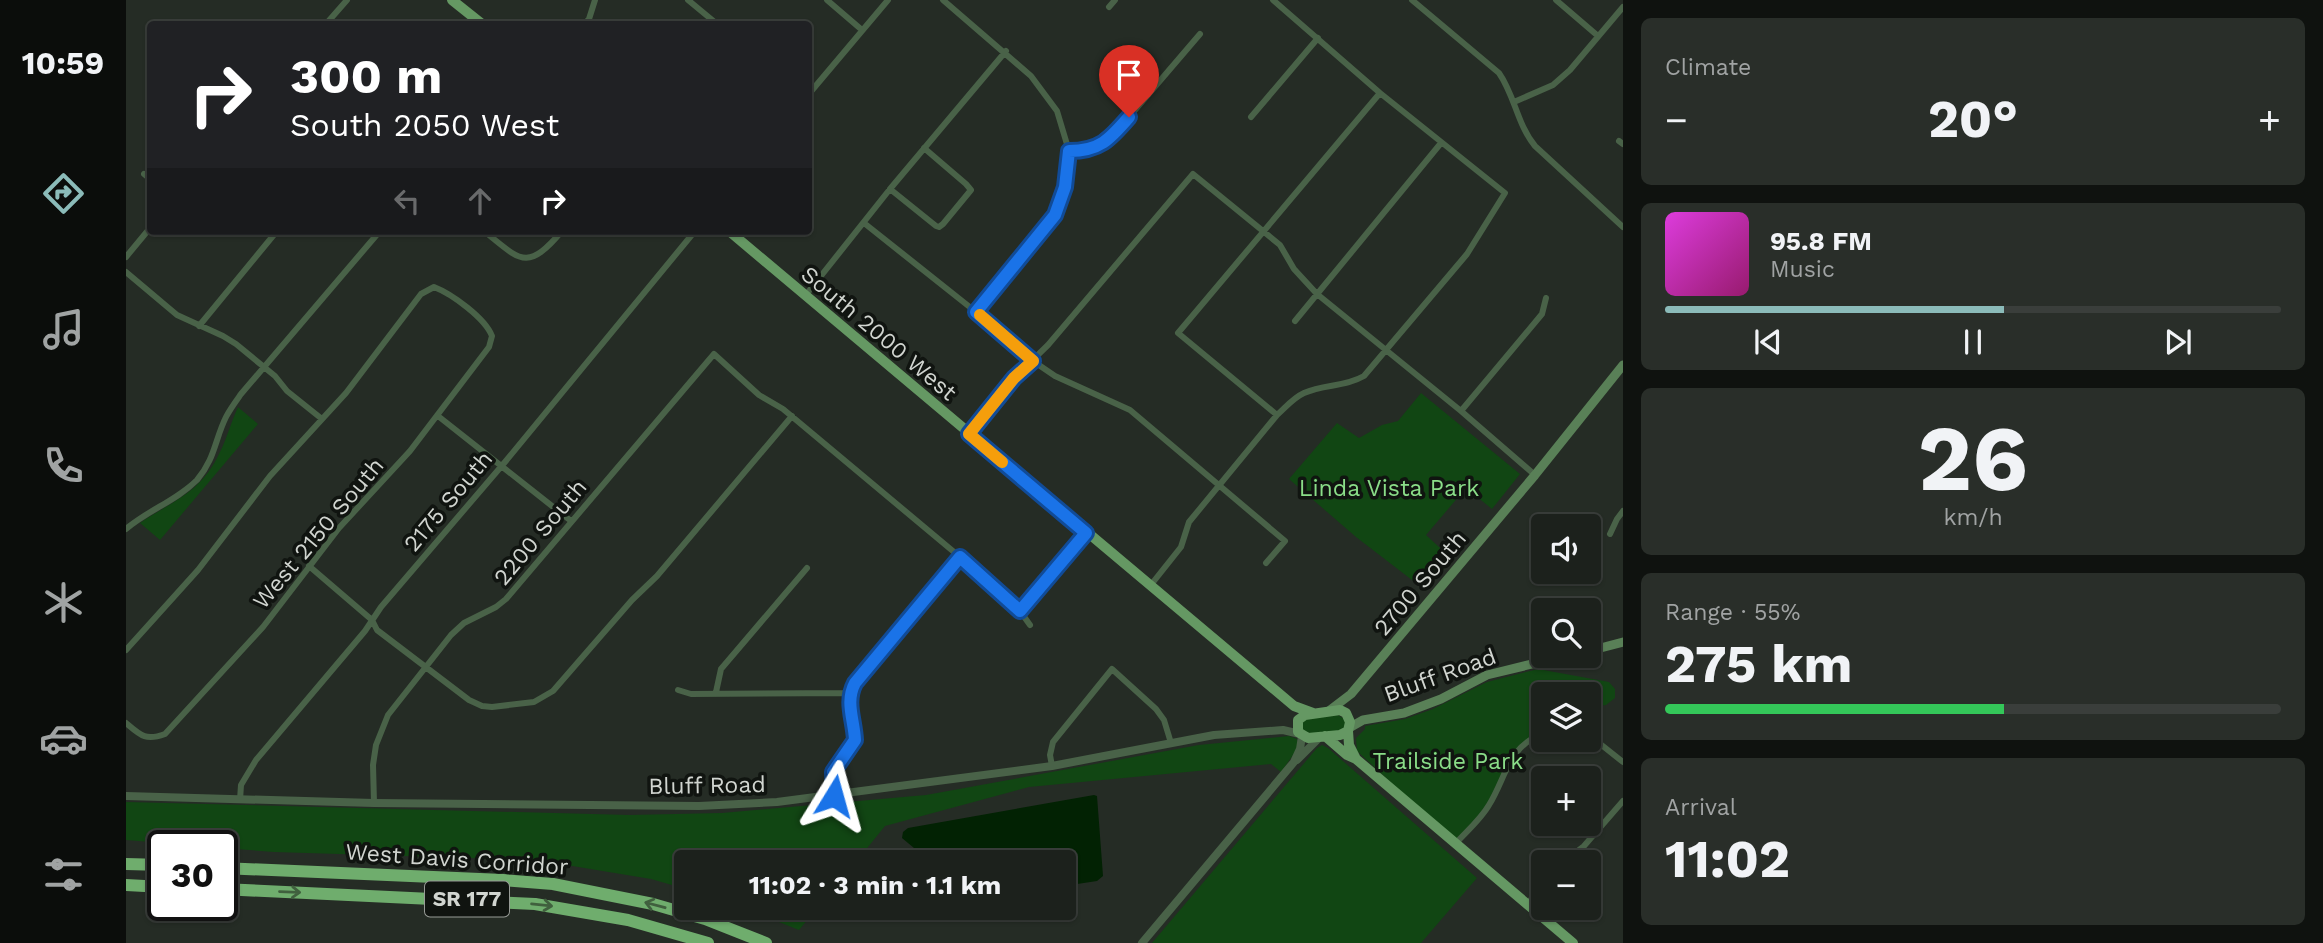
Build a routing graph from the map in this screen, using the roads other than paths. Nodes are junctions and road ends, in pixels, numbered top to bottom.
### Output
1 (347, 0) edge
2 (452, 0) edge
3 (595, 0) edge
4 (688, 0) edge
5 (827, 0) edge
6 (888, 0) edge
7 (943, 0) edge
8 (1115, 0) edge
9 (1273, 0) edge
10 (1412, 0) edge
11 (1556, 0) edge
12 (1109, 7) dead end
13 (1623, 7) edge
14 (329, 21) edge
15 (478, 21) edge
16 (587, 21) edge
17 (713, 21) edge
18 (863, 30) junction
19 (1200, 34) dead end
20 (1598, 36) junction
21 (1318, 38) junction
22 (1006, 51) junction
23 (812, 90) edge
24 (1380, 93) junction
25 (1514, 102) junction
26 (1251, 117) dead end
27 (1441, 143) junction
28 (924, 148) junction
29 (1069, 151) junction
30 (144, 174) dead end
31 (147, 176) edge
32 (890, 189) junction
33 (1623, 215) edge
34 (1616, 221) junction
35 (864, 223) junction
36 (1623, 227) edge
37 (1263, 231) junction
38 (147, 232) edge
39 (274, 235) edge
40 (377, 235) edge
41 (489, 235) edge
42 (559, 235) edge
43 (692, 235) edge
44 (734, 235) edge
45 (126, 257) edge
46 (126, 272) edge
47 (1317, 294) junction
48 (805, 296) junction
49 (1546, 298) dead end
50 (976, 312) junction
51 (1295, 321) dead end
52 (199, 326) junction
53 (1387, 351) junction
54 (1033, 361) junction
55 (1623, 365) edge
56 (264, 367) junction
57 (1461, 411) junction
58 (1277, 415) junction
59 (438, 416) junction
60 (792, 416) junction
61 (322, 419) junction
62 (969, 434) junction
63 (502, 466) junction
64 (1535, 475) junction
65 (1219, 485) junction
66 (1623, 511) edge
67 (571, 521) junction
68 (126, 529) edge
69 (1086, 533) junction
70 (1610, 534) dead end
71 (960, 557) junction
72 (1266, 563) dead end
73 (309, 566) junction
74 (807, 568) dead end
75 (1150, 586) junction
76 (1020, 611) junction
77 (372, 620) junction
78 (1030, 625) dead end
79 (1623, 642) edge
80 (1601, 647) edge
81 (126, 650) edge
82 (1531, 664) edge
83 (426, 669) junction
84 (678, 690) dead end
85 (716, 692) junction
86 (850, 693) junction
87 (1351, 694) junction
88 (1294, 706) junction
89 (1325, 712) junction
90 (1313, 713) junction
91 (1347, 714) junction
92 (1369, 719) junction
93 (1298, 722) junction
94 (126, 723) edge
95 (1348, 729) junction
96 (1283, 730) junction
97 (1301, 735) junction
98 (1322, 737) junction
99 (1531, 740) edge
100 (1171, 743) junction
101 (1601, 745) edge
102 (1356, 759) junction
103 (1294, 762) junction
104 (1623, 762) edge
105 (1052, 766) junction
106 (126, 796) edge
107 (834, 796) junction
108 (240, 800) junction
109 (1623, 801) edge
110 (374, 803) junction
111 (1457, 843) junction
112 (1579, 850) edge
113 (126, 864) edge
114 (147, 865) edge
115 (238, 869) edge
116 (126, 885) edge
117 (147, 886) edge
118 (238, 890) edge
119 (1531, 900) edge
120 (1527, 904) junction
121 (708, 943) edge
122 (766, 943) edge
123 (1142, 943) edge
124 (1573, 943) edge

1 - 14 street
2 - 15 main road
3 - 16 street
4 - 17 street
5 - 18 street
6 - 18 street
7 - 22 street
8 - 12 street
9 - 21 street
10 - 25 street
11 - 20 street
13 - 20 street
18 - 23 street
19 - 29 street
20 - 25 street
21 - 24 street
21 - 26 street
22 - 28 street
22 - 29 street
24 - 27 street
24 - 37 street
25 - 34 street
27 - 47 street
27 - 53 street
28 - 32 street
28 - 32 street
29 - 50 street
30 - 31 street
32 - 35 street
33 - 34 street
34 - 36 street
35 - 48 street
35 - 50 street
37 - 47 street
37 - 54 street
37 - 58 street
38 - 45 street
39 - 52 street
40 - 56 street
41 - 42 street
43 - 63 street, 2175 South
44 - 48 main road, South 2000 West
46 - 52 street
47 - 51 street
47 - 53 street
48 - 62 main road, South 2000 West
49 - 57 street
50 - 54 street
52 - 56 street
53 - 57 street
53 - 58 street
54 - 62 street
54 - 65 street
55 - 64 main road, 2700 South
56 - 61 street
56 - 68 street
57 - 64 street
58 - 65 street
59 - 61 street, West 2150 South
59 - 63 street
59 - 73 street, West 2150 South
60 - 67 street, 2200 South
60 - 71 street
60 - 83 street
61 - 81 street
62 - 69 main road, South 2000 West
63 - 67 street
63 - 77 street, 2175 South
64 - 87 main road, 2700 South
65 - 72 street
65 - 75 street
66 - 70 street
67 - 83 street, 2200 South
69 - 75 main road, South 2000 West
69 - 76 street
71 - 76 street
71 - 86 street
73 - 77 street
73 - 94 street, West 2150 South
74 - 85 street
75 - 88 main road, South 2000 West
76 - 78 street
77 - 83 street
77 - 108 street, 2175 South
79 - 80 main road
82 - 92 main road, Bluff Road
83 - 110 street, 2200 South
84 - 85 street
85 - 86 street
86 - 107 street
87 - 89 main road, 2700 South
87 - 91 main road, 2700 South
88 - 90 main road, South 2000 West
88 - 93 main road
89 - 90 main road
89 - 91 main road
90 - 93 main road
91 - 92 main road, Bluff Road
91 - 95 main road
92 - 95 main road, Bluff Road
93 - 96 street, Bluff Road
93 - 97 main road
95 - 98 main road
95 - 102 main road
96 - 97 street, Bluff Road
96 - 100 street, Bluff Road
97 - 98 main road
97 - 103 street
98 - 102 main road
98 - 103 street
99 - 111 street
100 - 105 street, Bluff Road
100 - 105 street
101 - 104 street
102 - 111 main road
103 - 123 street
105 - 107 street, Bluff Road
106 - 108 street, Bluff Road
107 - 110 street, Bluff Road
108 - 110 street, Bluff Road
109 - 112 street
111 - 120 main road
113 - 114 highway
122 -> 115 highway, West Davis Corridor / SR 177
116 - 117 highway
118 -> 121 highway, West Davis Corridor / SR 177
119 - 120 street
120 - 124 main road

